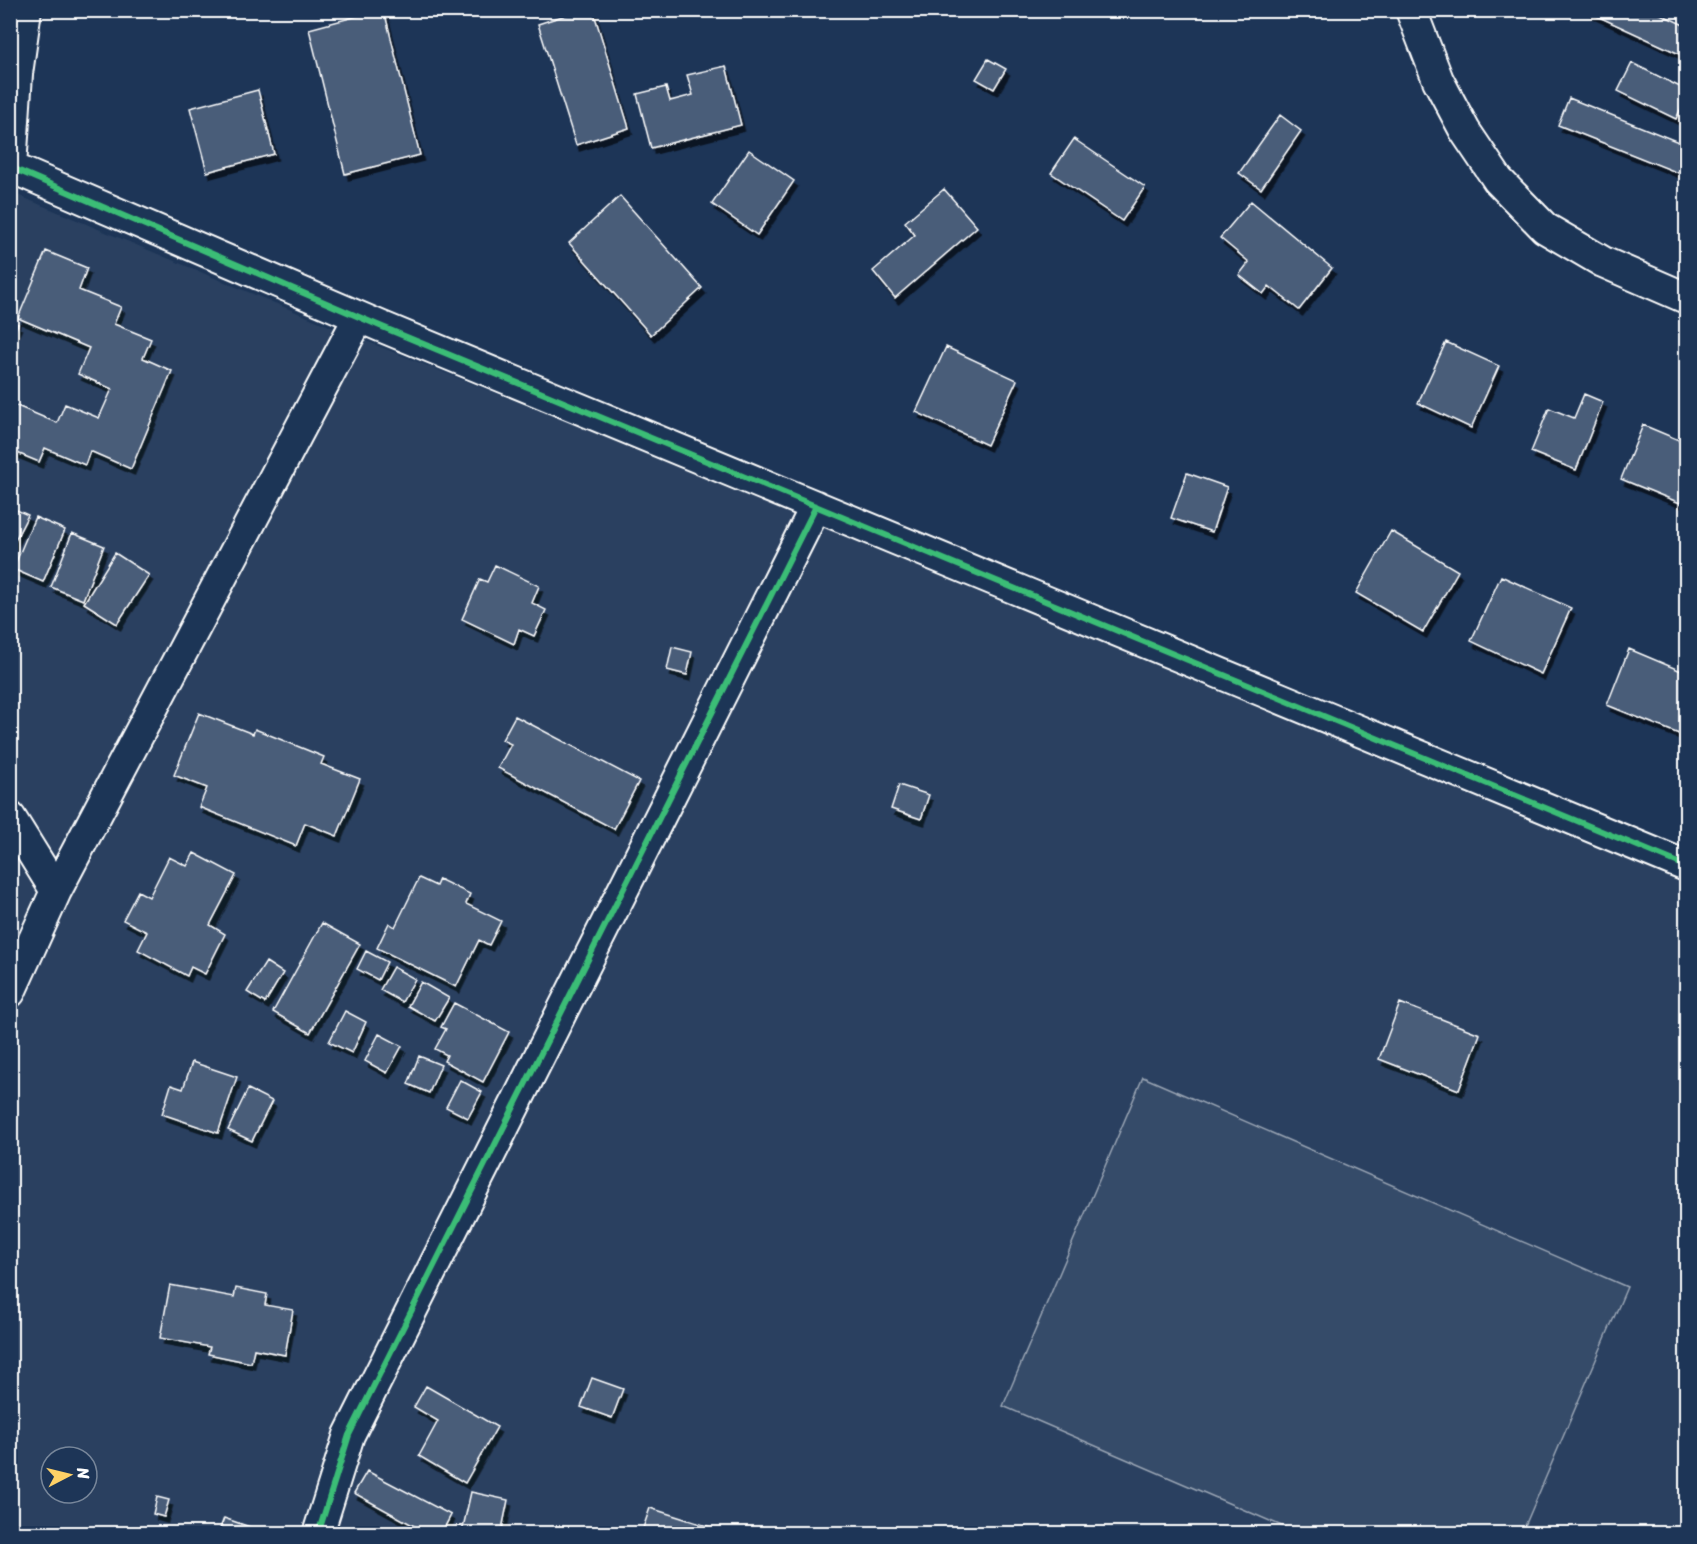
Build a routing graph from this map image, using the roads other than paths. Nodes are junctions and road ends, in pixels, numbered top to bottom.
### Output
1 (26, 10) edge
2 (1412, 10) edge
3 (11, 167) edge
4 (1686, 298) edge
5 (359, 317) junction
6 (816, 506) junction
7 (10, 817) edge
8 (1686, 866) edge
9 (56, 891) junction
10 (10, 992) edge
11 (318, 1533) edge

1 - 3 street
2 - 4 street
3 - 5 street
5 - 6 street
5 - 9 street
6 - 8 street
6 - 11 street
7 - 9 street
9 - 10 street

